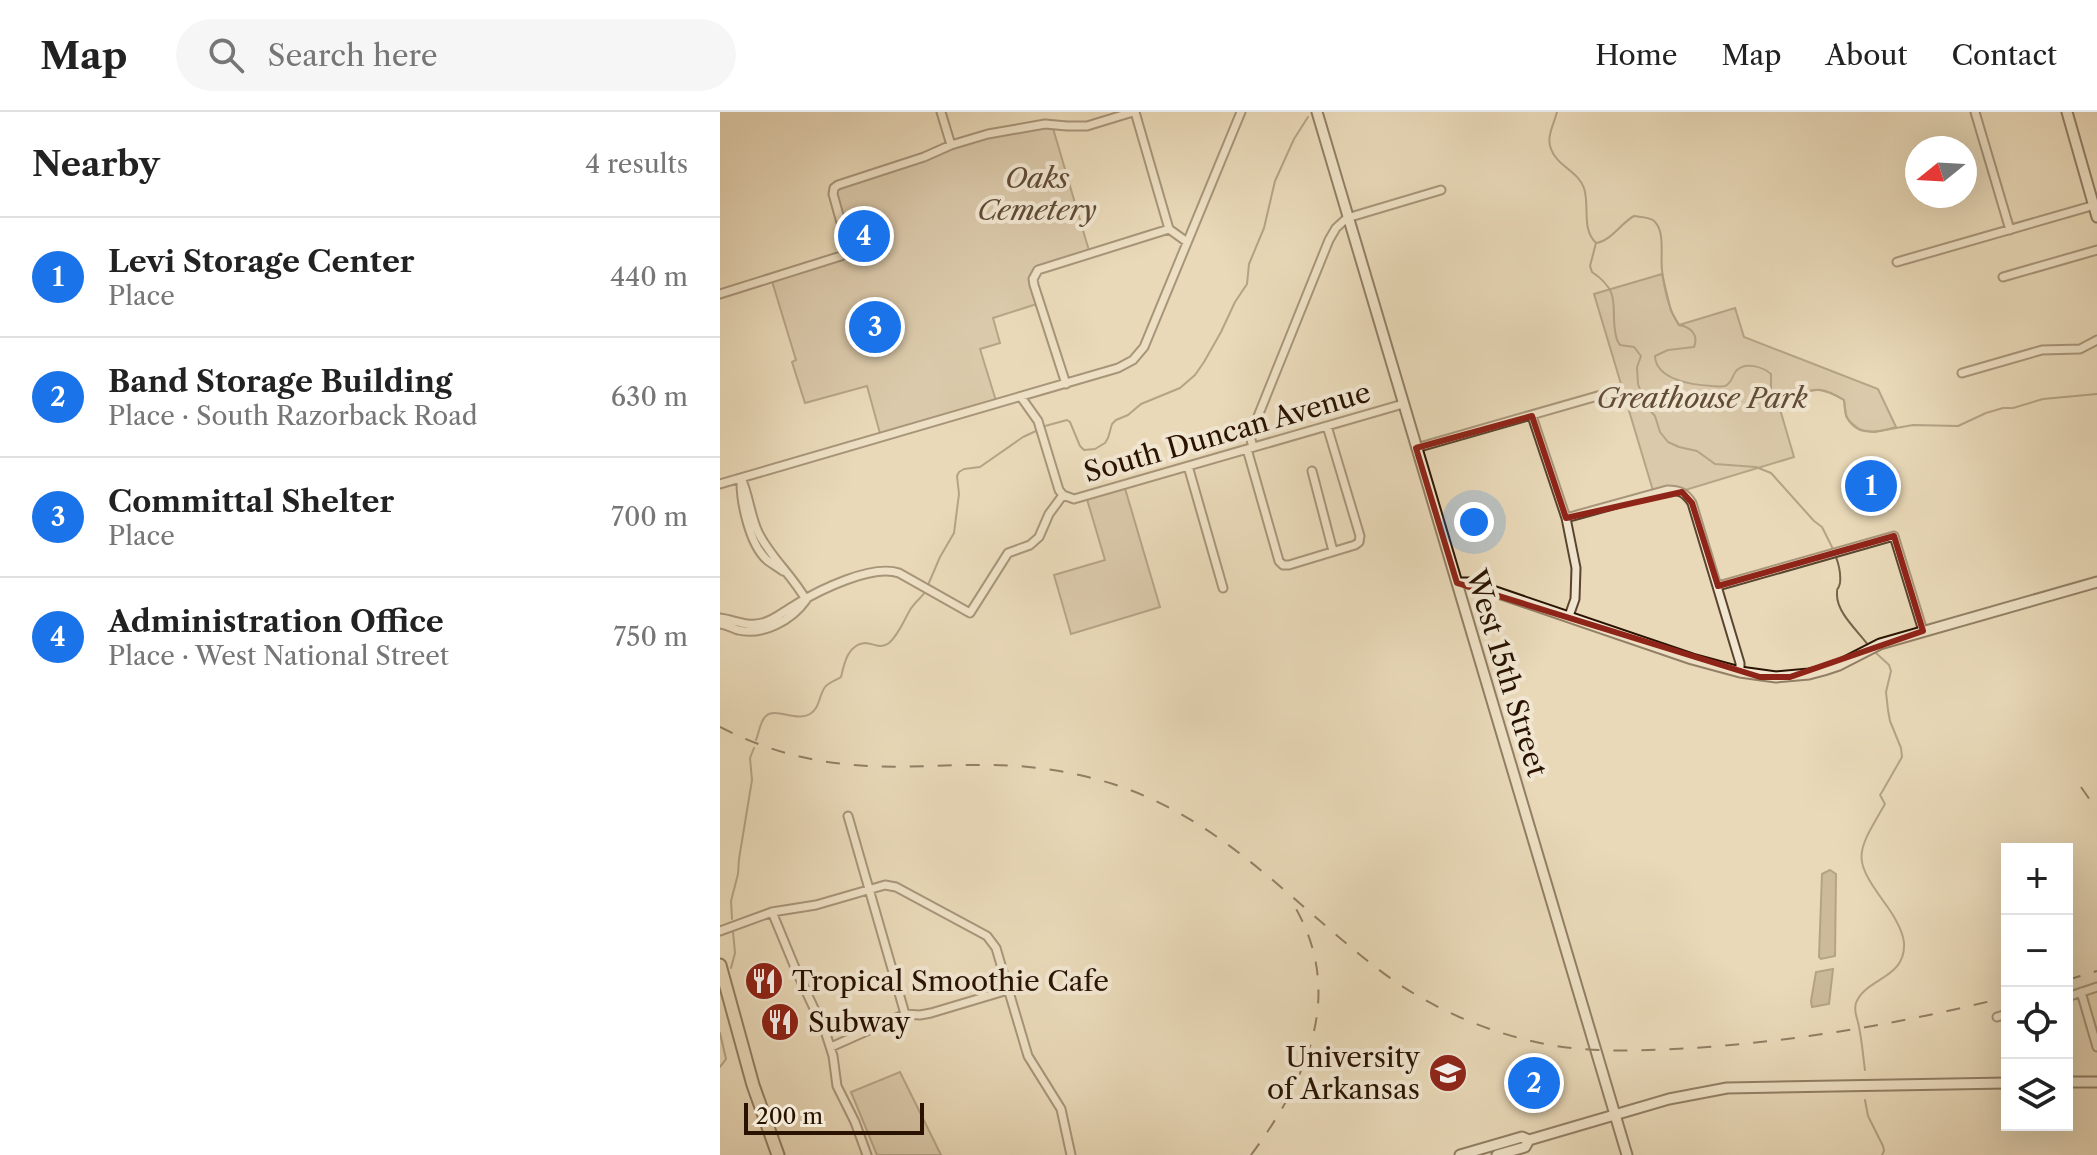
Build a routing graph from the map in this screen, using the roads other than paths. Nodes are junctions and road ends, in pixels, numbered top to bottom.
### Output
1 (941, 112) edge
2 (1134, 112) edge
3 (1241, 112) edge
4 (1317, 112) edge
5 (1975, 112) edge
6 (2067, 112) edge
7 (951, 145) junction
8 (1441, 190) dead end
9 (2095, 205) edge
10 (2097, 217) edge
11 (1347, 218) junction
12 (1169, 229) junction
13 (2010, 230) junction
14 (1187, 242) junction
15 (2097, 250) edge
16 (1897, 262) dead end
17 (2003, 277) dead end
18 (720, 294) edge
19 (2097, 340) edge
20 (1962, 373) dead end
21 (1066, 384) junction
22 (1615, 391) dead end
23 (1021, 397) junction
24 (1403, 404) junction
25 (1532, 416) junction
26 (1327, 426) junction
27 (1250, 448) junction
28 (1416, 448) junction
29 (1188, 466) junction
30 (1312, 471) dead end
31 (741, 478) junction
32 (720, 484) edge
33 (1063, 495) junction
34 (1566, 518) junction
35 (1333, 551) junction
36 (2097, 582) edge
37 (1457, 583) junction
38 (1718, 586) junction
39 (1223, 588) dead end
40 (806, 600) junction
41 (1569, 616) junction
42 (720, 618) edge
43 (720, 624) edge
44 (1923, 631) junction
45 (1740, 672) junction
46 (848, 816) dead end
47 (869, 889) junction
48 (772, 912) junction
49 (720, 931) edge
50 (720, 965) edge
51 (2097, 987) edge
52 (1008, 990) junction
53 (2081, 992) junction
54 (2073, 995) edge
55 (905, 1014) junction
56 (2001, 1016) edge
57 (1997, 1017) dead end
58 (831, 1047) junction
59 (2097, 1047) edge
60 (2073, 1082) edge
61 (2097, 1082) edge
62 (2001, 1083) edge
63 (1615, 1115) junction
64 (1529, 1140) junction
65 (778, 1155) edge
66 (867, 1155) edge
67 (1071, 1155) edge
68 (1460, 1155) edge
69 (1497, 1155) edge
70 (1627, 1155) edge

1 - 7 street
2 - 7 street
2 - 12 street
3 - 14 street
4 - 11 main road, West 15th Street
5 - 13 street
6 - 9 main road
7 - 18 street
8 - 11 street
9 - 10 main road
9 - 13 street
11 - 24 main road, West 15th Street
11 - 27 street
12 - 14 street
12 - 21 street
13 - 16 street
14 - 21 street
15 - 17 street
19 - 20 street
21 - 23 street
22 - 25 street
23 - 31 street
23 - 33 street
24 - 26 street, South Duncan Avenue
24 - 28 main road, West 15th Street
25 - 28 street
25 - 34 street
26 - 27 street, South Duncan Avenue
26 - 35 street
27 - 29 street, South Duncan Avenue
27 - 35 street
28 - 37 main road, West 15th Street
29 - 33 street, South Duncan Avenue
29 - 39 street
30 - 35 street
31 - 32 street
31 - 40 street
33 - 40 street
34 - 38 street
34 - 41 street
36 - 44 main road
37 - 41 main road
37 - 63 main road, West 15th Street
38 - 44 street
38 - 45 street
40 - 42 street
40 - 43 street
41 - 45 main road
44 - 45 main road
46 - 47 street
47 - 48 street
47 - 52 street
47 - 55 street
48 - 49 street
48 - 58 street
50 - 65 main road
51 - 53 street
52 - 55 street
52 - 67 street
53 - 54 street
53 - 59 street
55 - 58 street
56 - 57 street
58 - 66 street
60 - 61 main road
62 - 63 main road
63 - 64 main road
63 - 70 main road, West 15th Street
64 - 68 main road
64 - 69 main road

